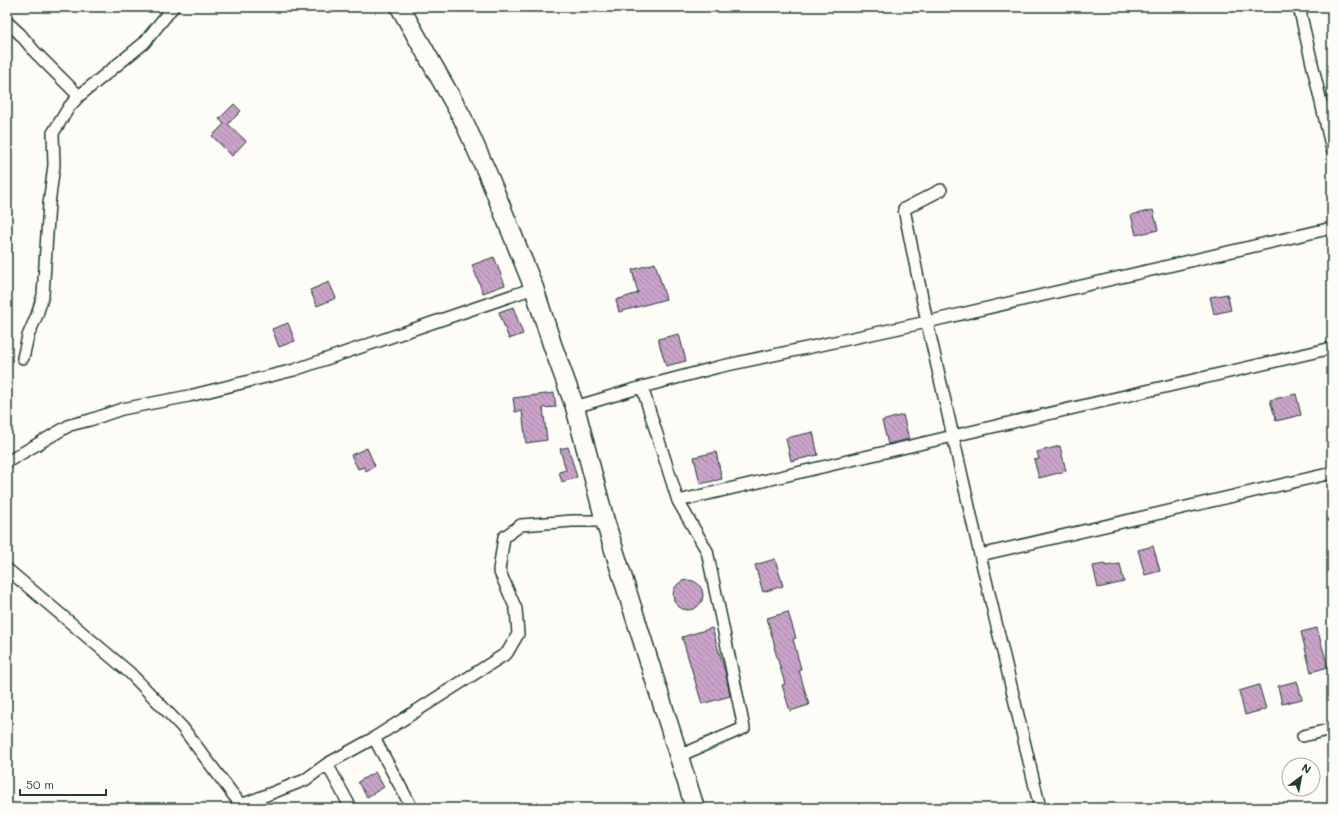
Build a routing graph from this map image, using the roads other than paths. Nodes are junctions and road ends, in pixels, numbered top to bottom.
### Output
1 (400, 7) edge
2 (1299, 7) edge
3 (169, 9) edge
4 (7, 22) edge
5 (79, 96) junction
6 (1332, 150) edge
7 (941, 190) dead end
8 (1332, 228) edge
9 (534, 288) junction
10 (927, 322) junction
11 (1332, 348) edge
12 (23, 358) dead end
13 (642, 387) junction
14 (575, 407) junction
15 (953, 436) junction
16 (7, 462) edge
17 (1332, 473) edge
18 (678, 501) junction
19 (605, 521) junction
20 (980, 554) junction
21 (7, 569) edge
22 (1332, 729) edge
23 (1303, 736) dead end
24 (374, 738) junction
25 (679, 756) junction
26 (327, 764) junction
27 (240, 806) edge
28 (351, 808) edge
29 (412, 808) edge
30 (696, 808) edge
31 (1040, 808) edge

1 - 9 highway
2 - 6 street
3 - 5 street
4 - 5 street
5 - 12 street
7 - 10 street
8 - 10 street
9 - 14 highway
9 - 16 street
10 - 13 street
10 - 15 street
11 - 15 street
13 - 14 street
13 - 18 street
14 - 19 highway
15 - 18 street
15 - 20 street
17 - 20 street
18 - 25 street
19 - 24 street
19 - 25 highway
20 - 31 street
21 - 27 street
22 - 23 street
24 - 26 street
24 - 29 street
25 - 30 highway
26 - 27 street
26 - 28 street

